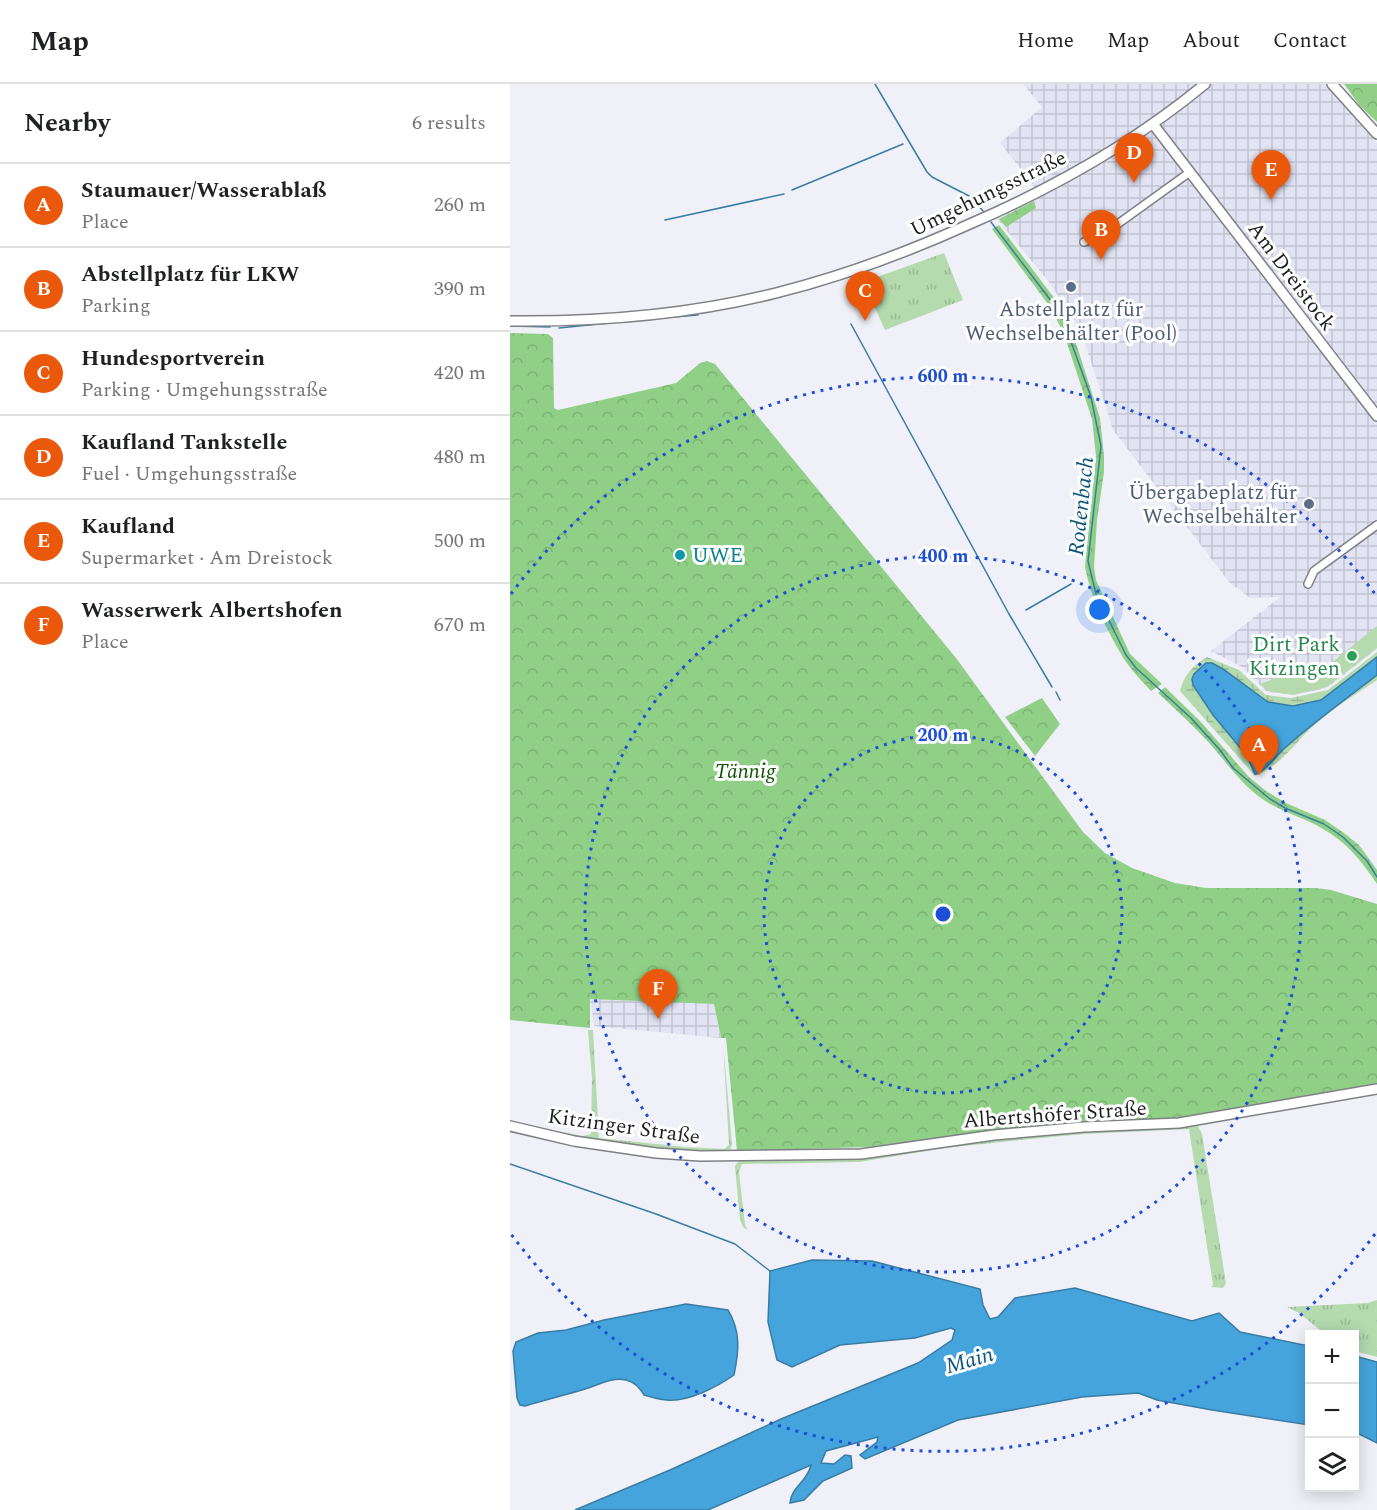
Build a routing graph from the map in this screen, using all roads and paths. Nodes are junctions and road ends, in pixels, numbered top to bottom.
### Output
1 (1205, 84) edge
2 (1332, 84) edge
3 (1153, 124) junction
4 (1377, 134) edge
5 (1190, 172) junction
6 (1084, 242) dead end
7 (510, 321) edge
8 (1377, 416) edge
9 (1377, 525) edge
10 (1308, 584) dead end
11 (1377, 1089) edge
12 (510, 1126) edge
13 (734, 1156) joint

1 - 3 street
2 - 4 street
3 - 5 street, Am Dreistock
3 - 7 street, Umgehungsstraße
5 - 6 street
5 - 8 street, Am Dreistock
9 - 10 street
11 - 13 street, Albertshöfer Straße
12 - 13 street, Kitzinger Straße

